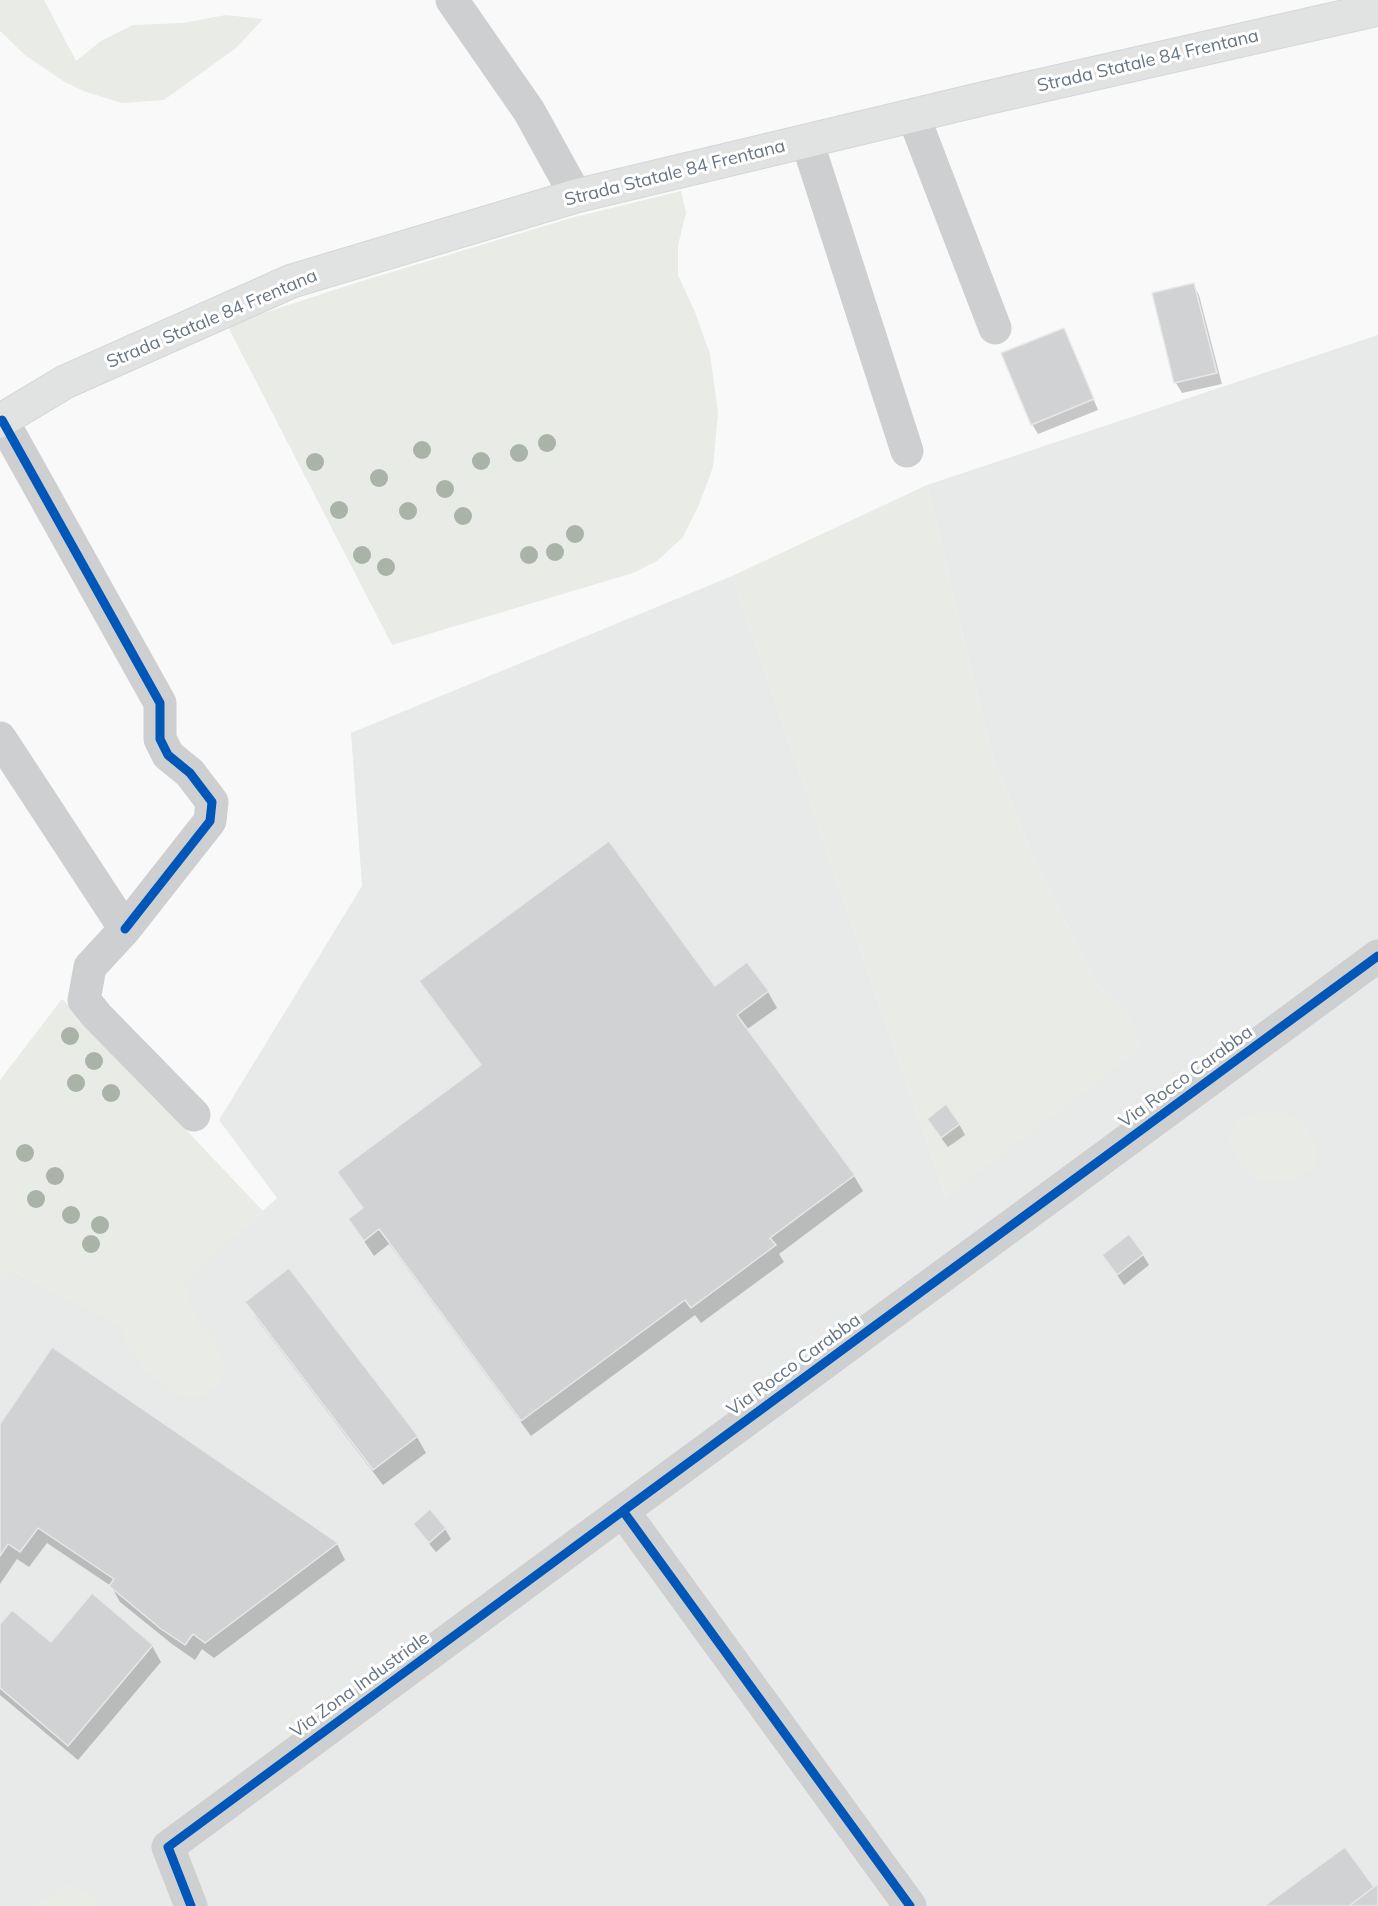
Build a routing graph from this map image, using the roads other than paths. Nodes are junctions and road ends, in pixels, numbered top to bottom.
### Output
1 (452, 0) edge
2 (1378, 9) edge
3 (914, 115) junction
4 (807, 141) junction
5 (576, 196) junction
6 (996, 328) dead end
7 (1, 421) edge
8 (907, 451) dead end
9 (0, 738) edge
10 (125, 929) junction
11 (1378, 956) edge
12 (194, 1115) dead end
13 (623, 1511) junction
14 (191, 1906) edge
15 (910, 1906) edge

1 - 5 street
2 - 3 main road, Strada Statale 84 Frentana
3 - 4 main road, Strada Statale 84 Frentana
3 - 6 street
4 - 5 main road, Strada Statale 84 Frentana
4 - 8 street
5 - 7 main road, Strada Statale 84 Frentana
7 - 10 street
9 - 10 street
10 - 12 street
11 - 13 street, Via Rocco Carabba
13 - 14 street, Via Zona Industriale
13 - 15 street

